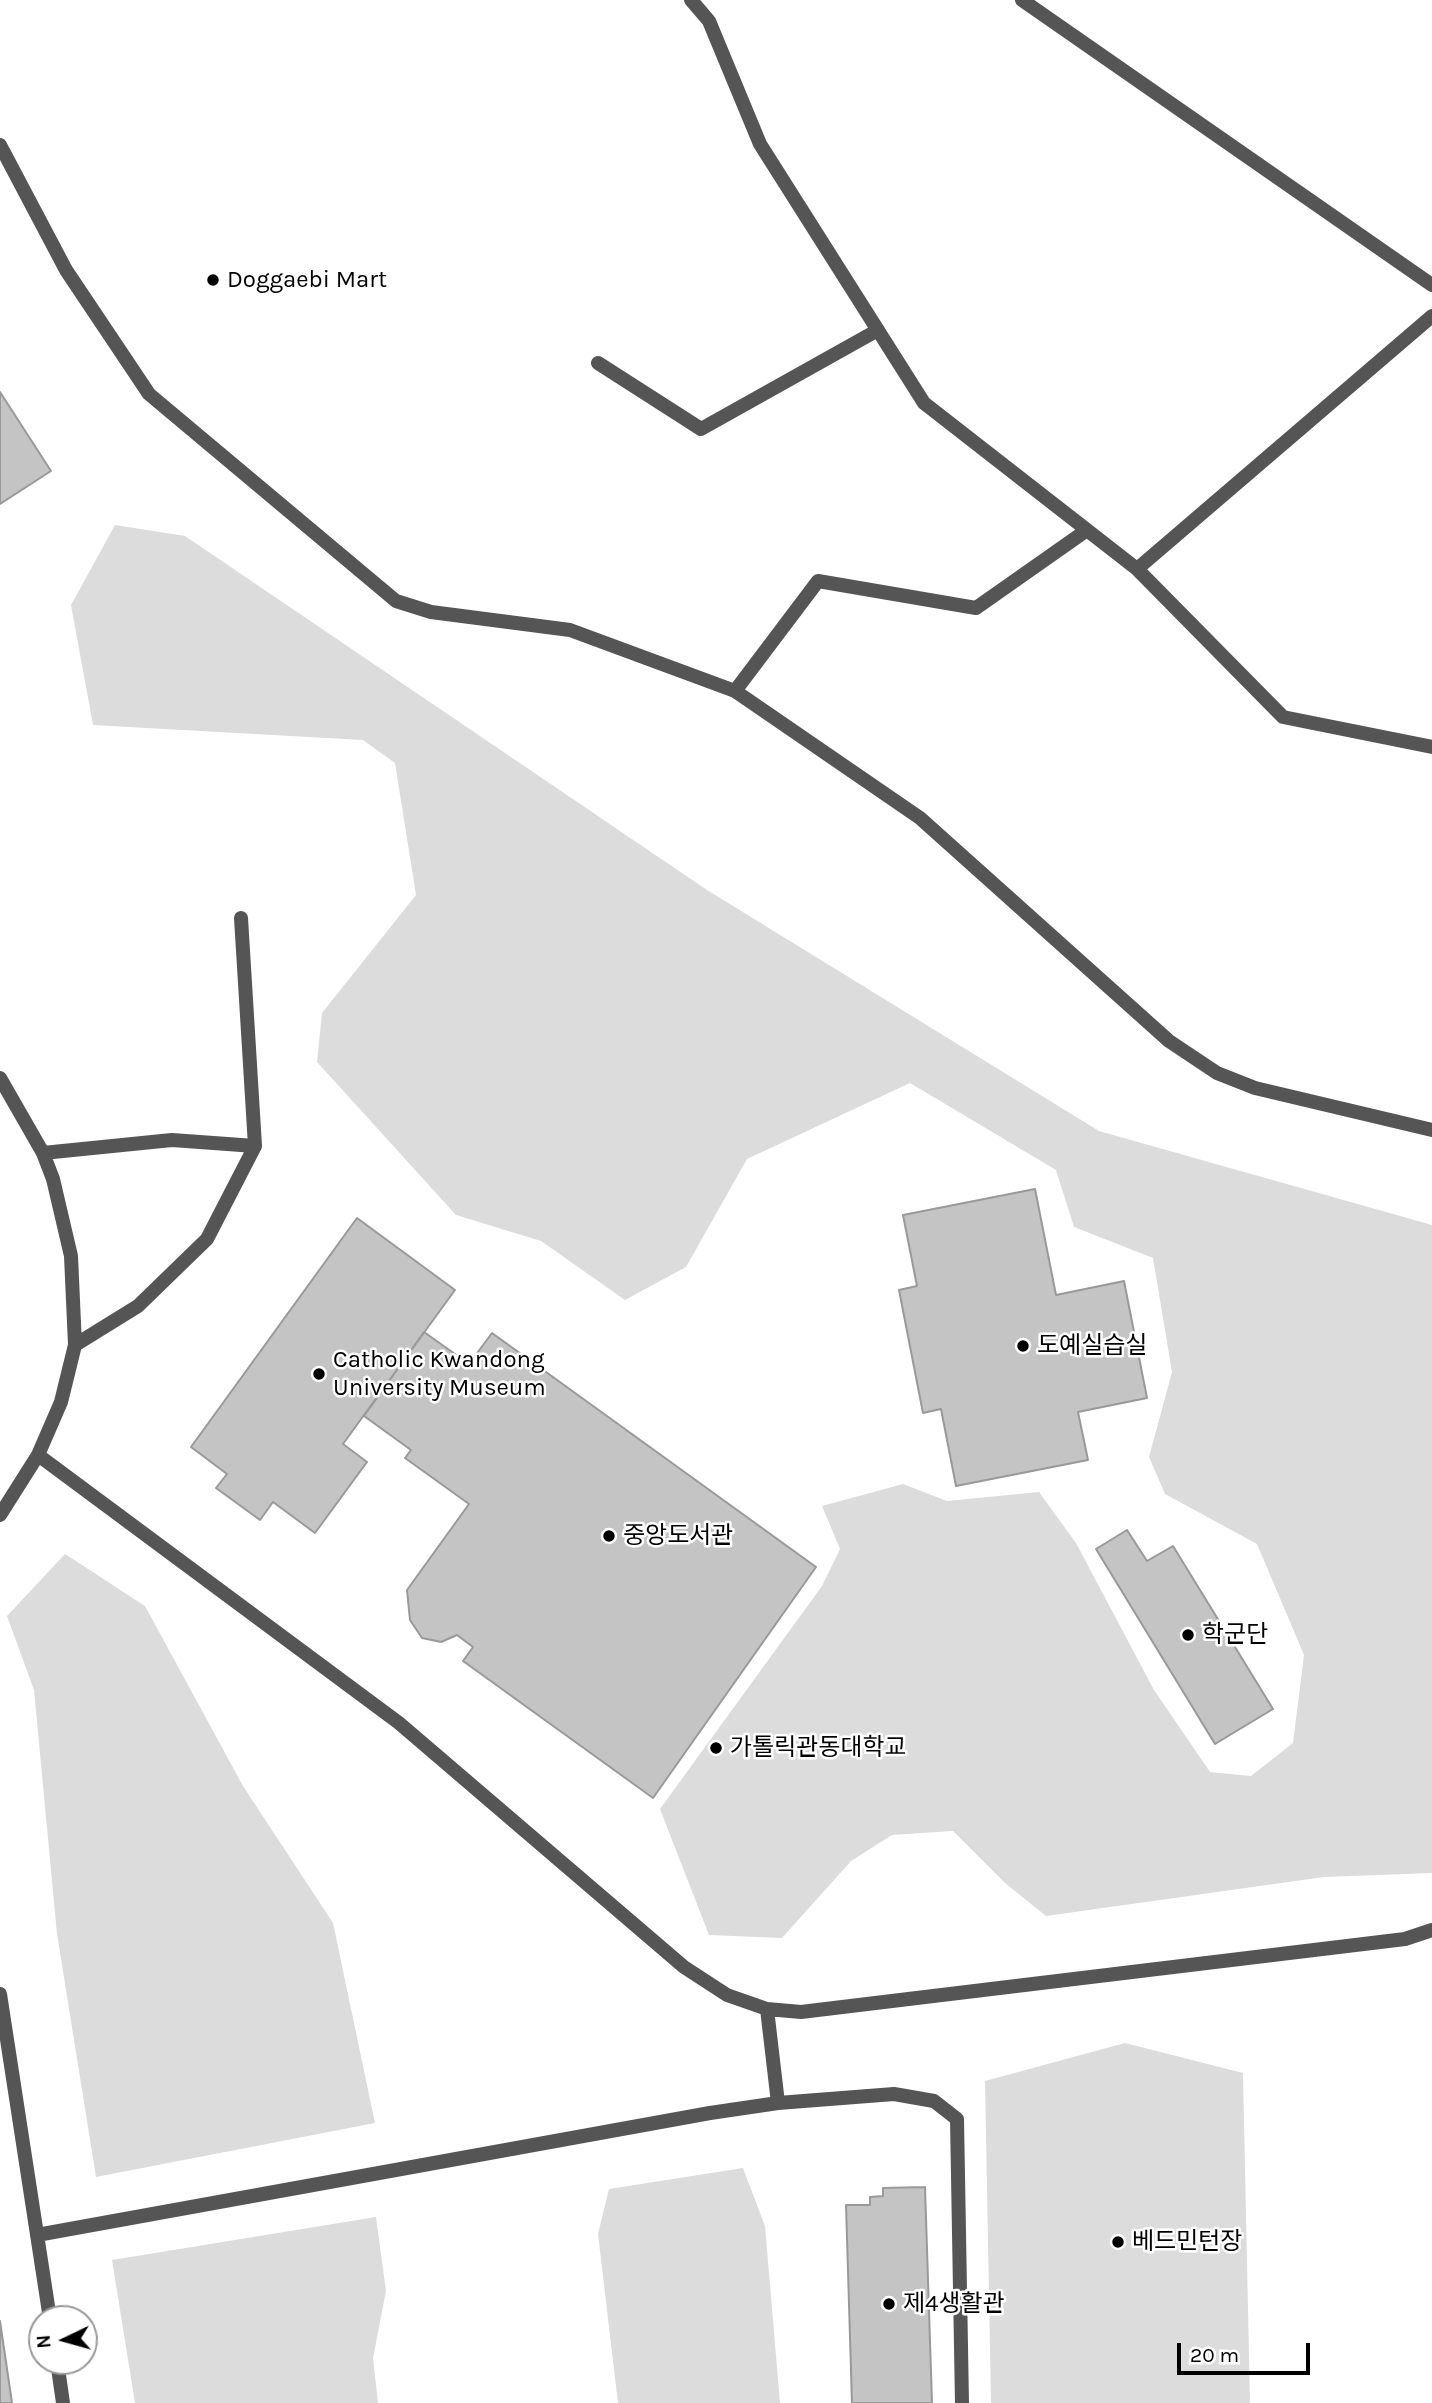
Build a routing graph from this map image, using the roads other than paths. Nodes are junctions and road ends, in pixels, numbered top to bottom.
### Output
1 (691, 0) edge
2 (1022, 0) edge
3 (0, 145) edge
4 (1432, 285) edge
5 (1432, 316) edge
6 (878, 330) junction
7 (598, 363) dead end
8 (1087, 530) junction
9 (1137, 569) junction
10 (735, 691) junction
11 (1432, 747) edge
12 (241, 918) dead end
13 (0, 1078) edge
14 (1432, 1130) edge
15 (255, 1146) junction
16 (43, 1153) junction
17 (75, 1345) junction
18 (38, 1455) junction
19 (0, 1515) edge
20 (1432, 1930) edge
21 (0, 1994) edge
22 (767, 2009) junction
23 (778, 2103) junction
24 (37, 2235) junction
25 (48, 2305) edge
26 (59, 2375) edge
27 (63, 2403) edge
28 (962, 2403) edge

1 - 6 street
2 - 4 street
3 - 10 street
5 - 9 street
6 - 7 street
6 - 8 street
8 - 9 street
8 - 10 street
9 - 11 street
10 - 14 street
12 - 15 street
13 - 16 street
15 - 16 street
15 - 17 street
16 - 17 street
17 - 18 street
18 - 19 street
18 - 22 street
20 - 22 street
21 - 24 street
22 - 23 street
23 - 24 street
23 - 28 street
24 - 25 street
26 - 27 street

